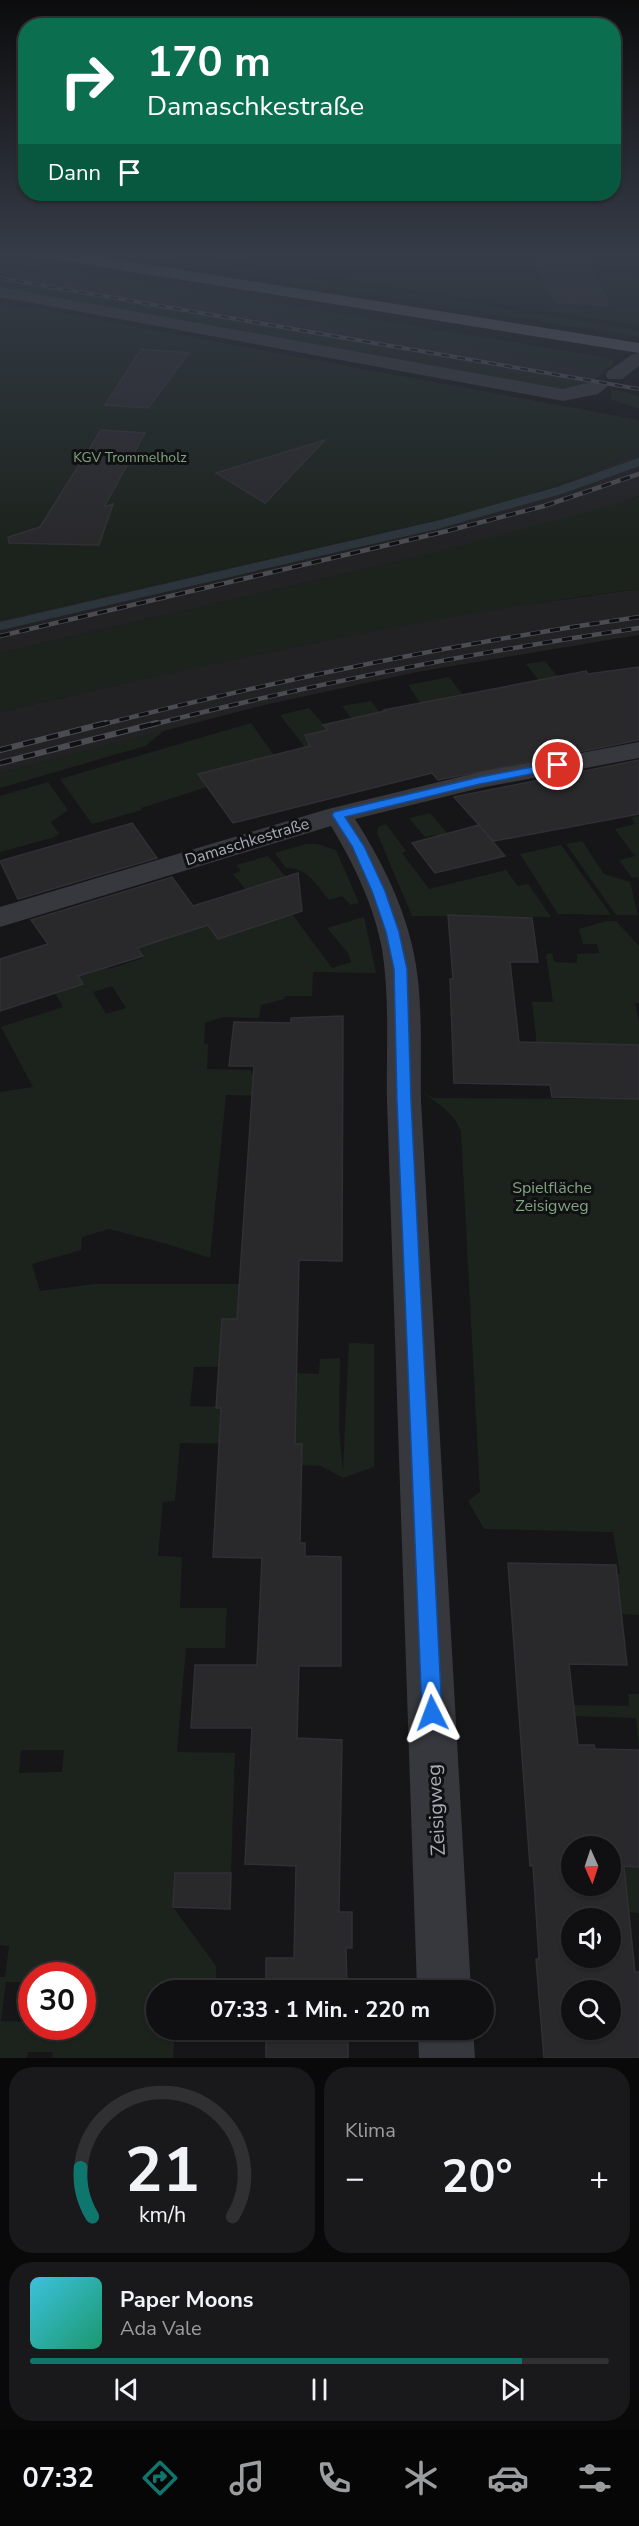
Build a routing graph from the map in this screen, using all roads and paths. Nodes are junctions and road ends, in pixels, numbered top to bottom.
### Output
1 (331, 351) edge
2 (610, 351) edge
3 (638, 356) edge
4 (615, 375) dead end
5 (599, 386) dead end
6 (639, 750) edge
7 (338, 815) junction
8 (0, 916) edge
9 (444, 1980) edge
10 (446, 2040) edge
11 (447, 2058) edge

1 - 5 street
2 - 3 main road
3 - 4 street
6 - 7 street, Damaschkestraße
7 - 8 street, Damaschkestraße
7 - 9 street, Zeisigweg
10 - 11 street

